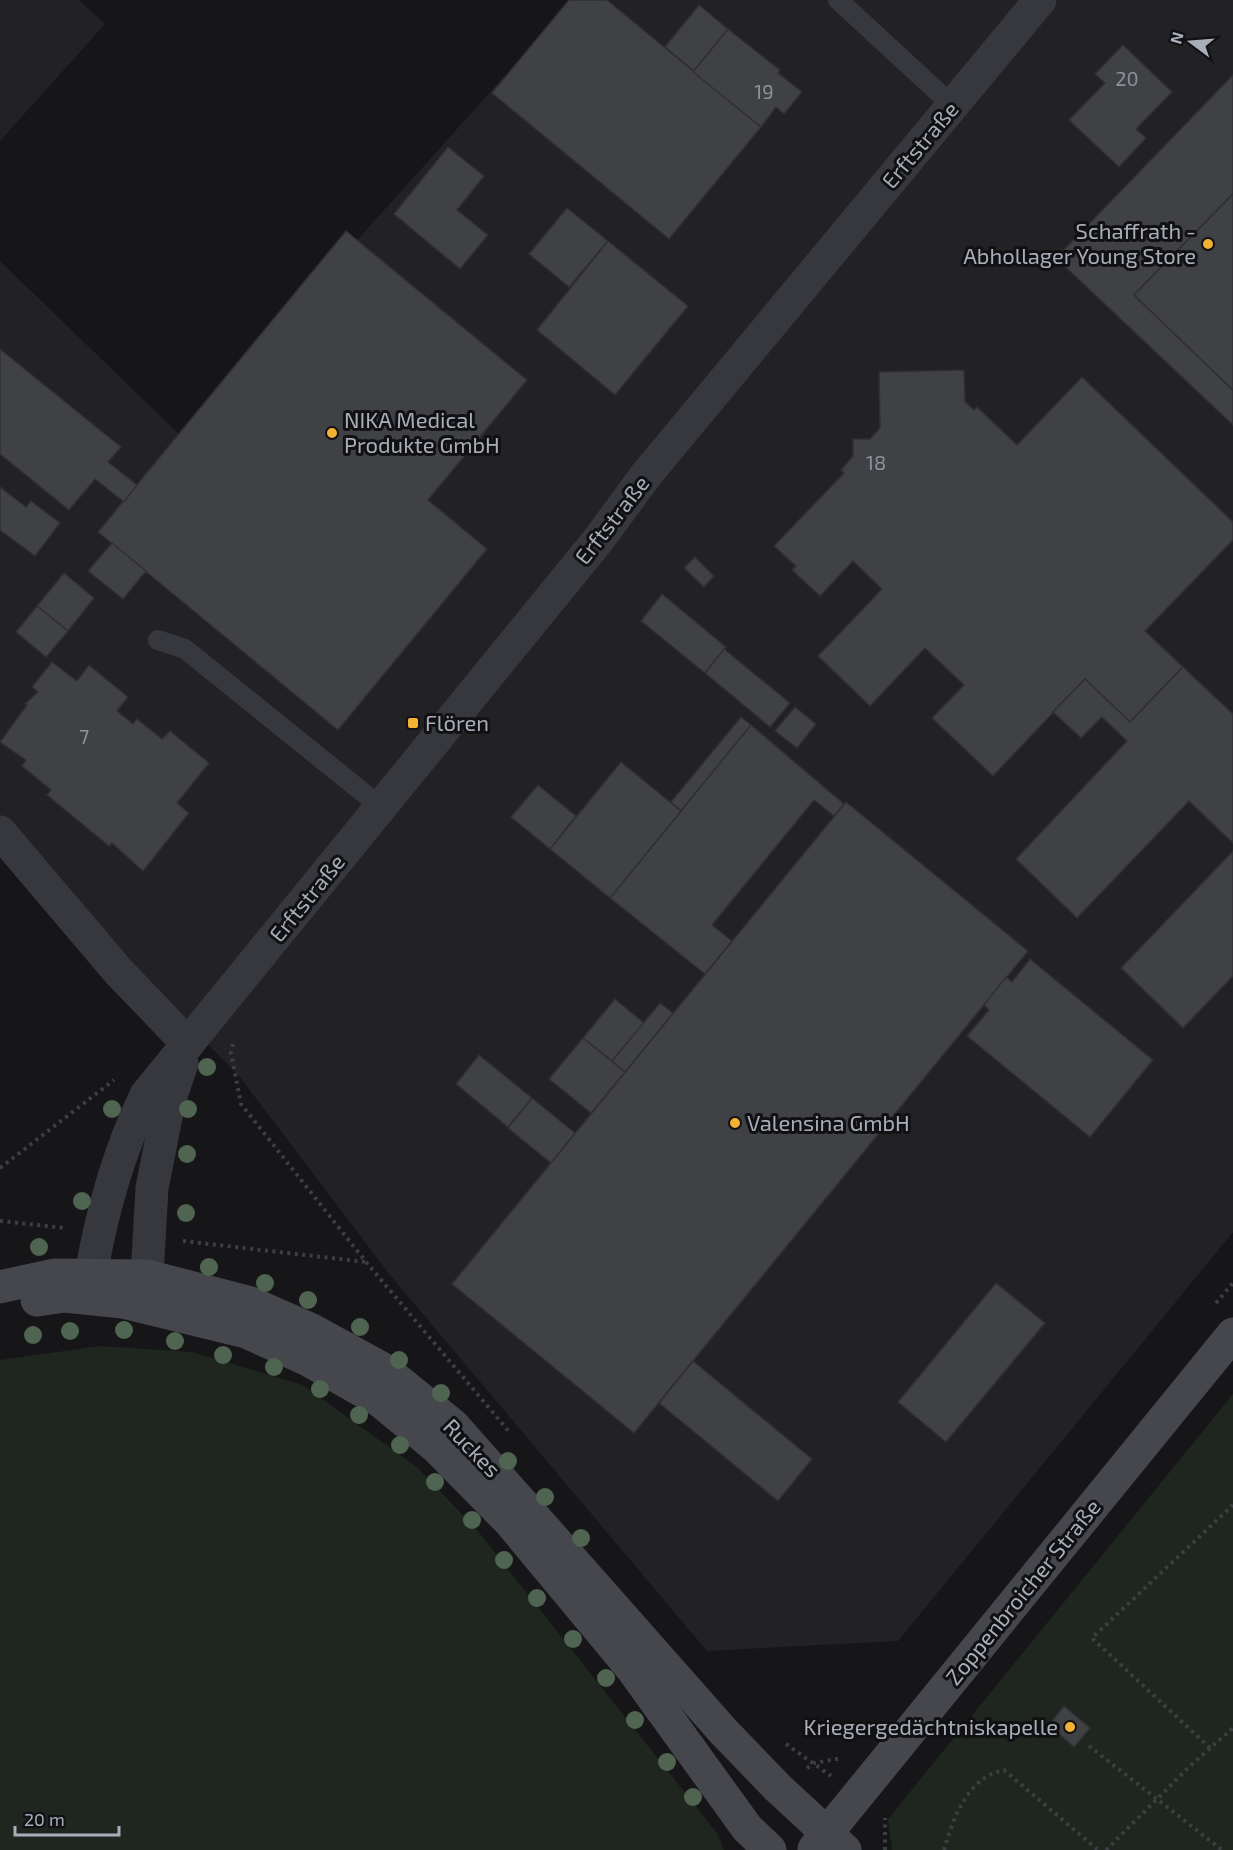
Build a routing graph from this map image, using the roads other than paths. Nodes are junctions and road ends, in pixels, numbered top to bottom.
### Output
1 (838, 0) edge
2 (1038, 1) edge
3 (953, 106) junction
4 (158, 640) dead end
5 (381, 807) junction
6 (0, 832) edge
7 (188, 1044) junction
8 (91, 1274) junction
9 (147, 1276) junction
10 (0, 1287) edge
11 (123, 1302) junction
12 (0, 1306) edge
13 (1233, 1334) edge
14 (828, 1844) edge
15 (770, 1850) edge

1 - 3 lane
2 - 3 street, Erftstraße
3 - 5 street, Erftstraße
4 - 5 lane
5 - 7 street, Erftstraße
6 - 7 street
7 - 8 street, Erftstraße
7 - 9 street, Erftstraße
8 - 9 main road, Ruckes
8 - 10 main road, Ruckes
8 - 11 main road
9 - 11 main road
9 - 14 main road, Ruckes
11 - 12 main road, Ruckes
11 - 15 main road, Ruckes
13 - 14 main road, Zoppenbroicher Straße

